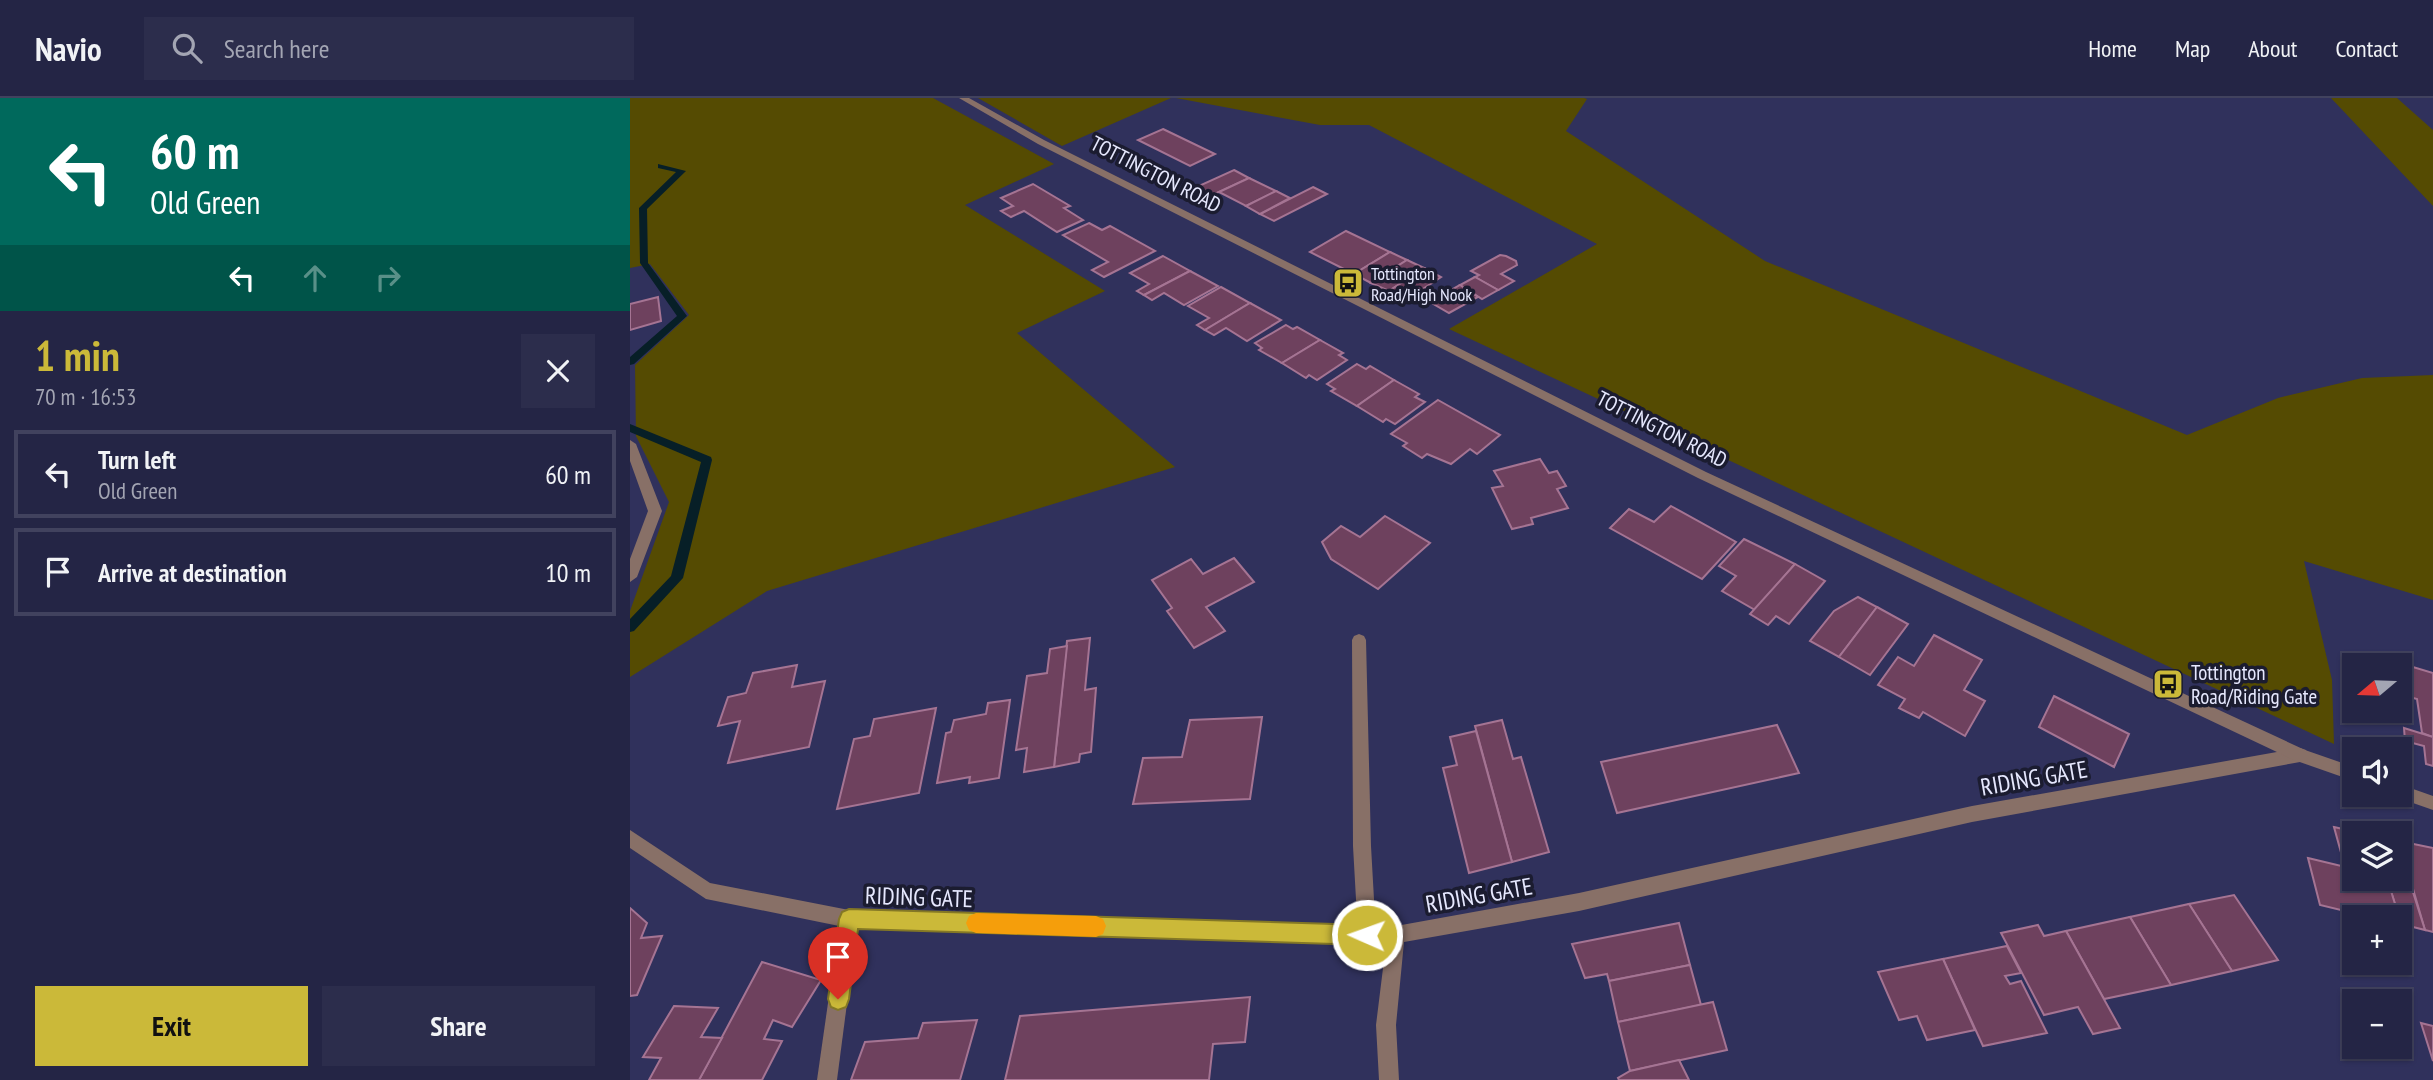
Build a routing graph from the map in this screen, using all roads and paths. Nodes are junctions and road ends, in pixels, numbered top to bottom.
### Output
1 (963, 98) edge
2 (630, 444) edge
3 (630, 577) edge
4 (1359, 640) dead end
5 (2300, 755) junction
6 (2342, 771) edge
7 (2412, 796) edge
8 (2433, 803) edge
9 (630, 838) edge
10 (849, 919) junction
11 (1367, 935) junction
12 (1396, 935) junction
13 (827, 1080) edge
14 (1389, 1080) edge

1 - 5 street, TOTTINGTON ROAD
2 - 3 street
4 - 11 street
5 - 6 street, TOTTINGTON ROAD
5 - 12 street, RIDING GATE
7 - 8 street
9 - 10 street, RIDING GATE
10 - 11 street, RIDING GATE
10 - 13 street
11 - 12 street, RIDING GATE
12 - 14 street

